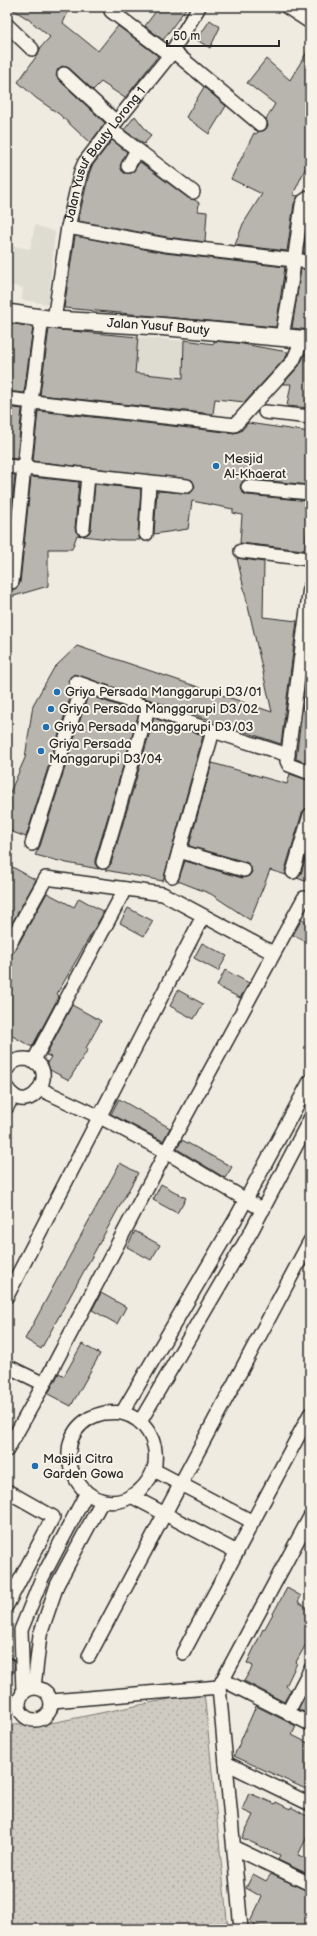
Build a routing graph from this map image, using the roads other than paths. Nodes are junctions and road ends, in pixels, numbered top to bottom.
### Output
1 (199, 7) edge
2 (287, 7) edge
3 (111, 11) dead end
4 (310, 22) edge
5 (7, 25) edge
6 (32, 49) dead end
7 (172, 53) junction
8 (64, 74) dead end
9 (260, 124) dead end
10 (113, 125) junction
11 (137, 150) junction
12 (128, 166) dead end
13 (193, 192) dead end
14 (310, 197) edge
15 (68, 227) junction
16 (294, 260) junction
17 (310, 262) edge
18 (7, 313) edge
19 (48, 319) junction
20 (282, 336) junction
21 (307, 339) edge
22 (7, 399) edge
23 (31, 402) junction
24 (265, 412) dead end
25 (310, 417) edge
26 (7, 466) edge
27 (25, 468) junction
28 (88, 476) junction
29 (149, 483) junction
30 (187, 486) dead end
31 (248, 487) dead end
32 (310, 493) edge
33 (83, 528) dead end
34 (146, 534) dead end
35 (241, 551) dead end
36 (310, 559) edge
37 (12, 582) dead end
38 (310, 587) edge
39 (309, 613) edge
40 (148, 709) junction
41 (213, 731) junction
42 (288, 755) junction
43 (310, 772) edge
44 (310, 815) edge
45 (32, 844) dead end
46 (179, 851) junction
47 (304, 854) edge
48 (103, 862) dead end
49 (244, 870) dead end
50 (293, 872) dead end
51 (172, 876) dead end
52 (125, 889) junction
53 (304, 898) dead end
54 (203, 916) junction
55 (7, 948) edge
56 (273, 953) junction
57 (33, 1062) junction
58 (7, 1068) edge
59 (310, 1081) edge
60 (40, 1089) junction
61 (9, 1097) edge
62 (100, 1117) junction
63 (310, 1119) edge
64 (166, 1152) junction
65 (245, 1200) junction
66 (263, 1210) junction
67 (235, 1220) junction
68 (252, 1230) junction
69 (310, 1240) edge
70 (7, 1296) edge
71 (7, 1366) edge
72 (44, 1384) junction
73 (122, 1413) junction
74 (310, 1414) edge
75 (140, 1422) junction
76 (7, 1450) edge
77 (154, 1470) junction
78 (181, 1485) junction
79 (7, 1491) edge
80 (86, 1494) junction
81 (131, 1496) junction
82 (102, 1501) junction
83 (166, 1514) junction
84 (310, 1517) edge
85 (253, 1522) junction
86 (237, 1552) junction
87 (42, 1578) junction
88 (57, 1585) junction
89 (7, 1605) edge
90 (183, 1653) dead end
91 (89, 1656) dead end
92 (7, 1664) edge
93 (7, 1668) edge
94 (310, 1670) edge
95 (221, 1683) junction
96 (21, 1697) edge
97 (52, 1701) junction
98 (288, 1712) junction
99 (310, 1724) edge
100 (226, 1763) junction
101 (310, 1804) edge
102 (234, 1848) junction
103 (310, 1884) edge
104 (244, 1928) edge

1 - 7 street, Jalan Yusuf Bauty Lorong 1
2 - 4 street
3 - 7 street
5 - 6 street
7 - 9 street
7 - 10 street, Jalan Yusuf Bauty Lorong 1
8 - 10 street
10 - 11 street
10 - 15 street, Jalan Yusuf Bauty Lorong 1
11 - 12 street
11 - 13 street
14 - 16 street
15 - 16 street
15 - 19 street, Jalan Yusuf Bauty Lorong 1
16 - 17 street
16 - 20 street
18 - 19 street, Jalan Yusuf Bauty
19 - 20 street, Jalan Yusuf Bauty
19 - 23 street, Jalan Yusuf Bauty Lorong 1
20 - 21 street, Jalan Yusuf Bauty
21 - 23 street
22 - 23 street
23 - 27 street, Jalan Yusuf Bauty Lorong 1
24 - 25 street
26 - 27 street
27 - 28 street
27 - 37 street, Jalan Yusuf Bauty Lorong 1
28 - 29 street
28 - 33 street
29 - 30 street
29 - 34 street
31 - 32 street
35 - 36 street
38 - 39 street
39 - 42 street
40 - 41 street
40 - 45 street
40 - 48 street
41 - 42 street
41 - 46 street
42 - 43 street
44 - 47 street
46 - 49 street
46 - 51 street
47 - 50 street
52 - 54 street
52 - 55 street
52 - 57 street
53 - 56 street
54 - 56 street
54 - 62 street
56 - 64 street
57 - 58 street
57 - 60 street
59 - 65 street
60 - 61 street
60 - 62 street
62 - 64 street
62 - 70 street
63 - 66 street
64 - 65 street
64 - 72 street
65 - 66 street
65 - 67 street
66 - 68 street
67 - 68 street
67 - 73 street
68 - 75 street
69 - 78 street
71 - 72 street
72 - 76 street
73 - 75 street
73 - 80 street
74 - 85 street
75 - 77 street
77 - 78 street
77 - 81 street
78 - 83 street
78 - 85 street
79 - 89 street
80 - 82 street
80 - 87 street
81 - 82 street
81 - 83 street
82 - 88 street
83 - 86 street
83 - 91 street
84 - 95 street
85 - 86 street
86 - 90 street
87 - 88 street
87 - 96 street
88 - 96 street
92 - 93 street
94 - 98 street
95 - 97 street
95 - 98 street
95 - 100 street
96 - 97 street
96 - 97 street
98 - 99 street
100 - 101 street
100 - 102 street
102 - 103 street
102 - 104 street

